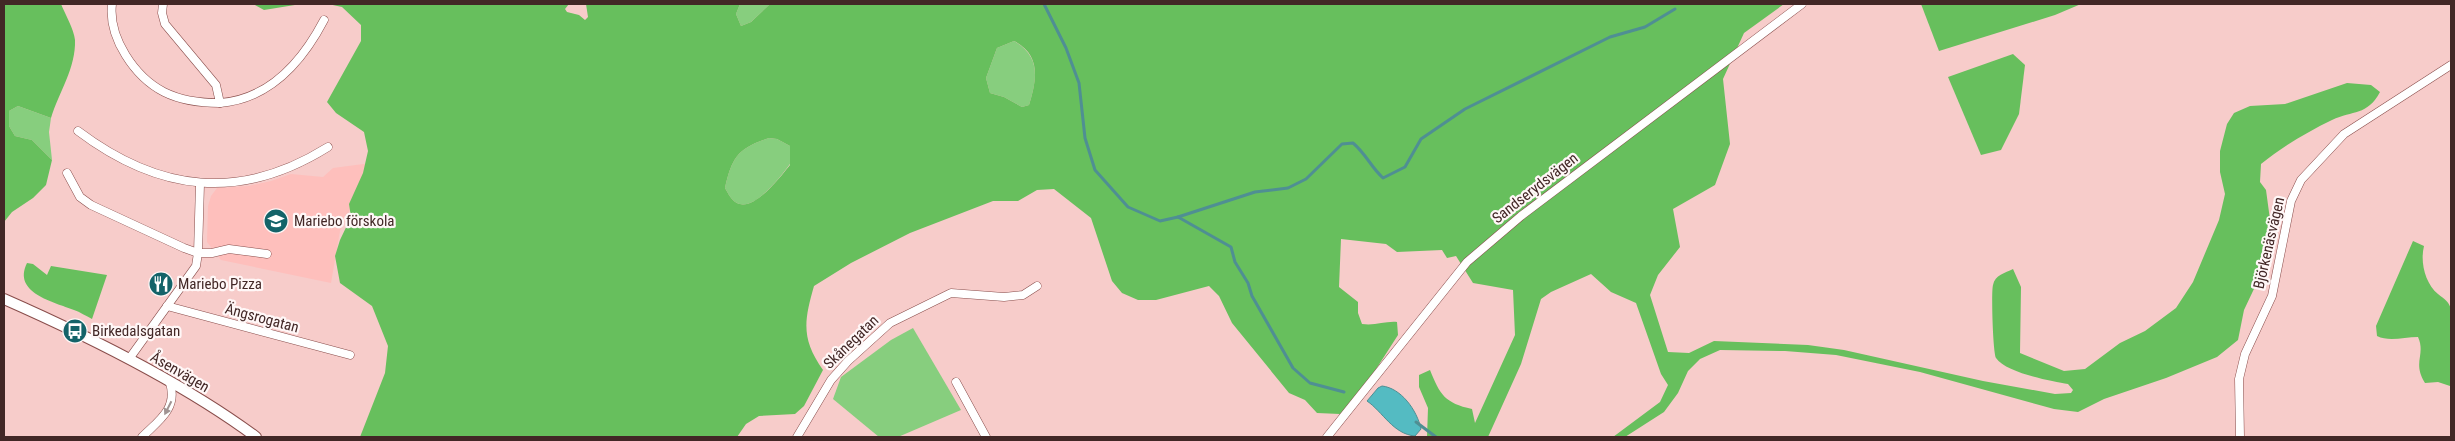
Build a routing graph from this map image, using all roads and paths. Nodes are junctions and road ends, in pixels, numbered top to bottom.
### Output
1 (112, 4) edge
2 (163, 4) edge
3 (1802, 4) edge
4 (324, 20) dead end
5 (2451, 65) edge
6 (220, 103) junction
7 (78, 131) dead end
8 (328, 147) dead end
9 (68, 173) dead end
10 (200, 184) junction
11 (198, 253) junction
12 (267, 254) dead end
13 (1037, 286) dead end
14 (4, 299) edge
15 (167, 306) junction
16 (350, 355) dead end
17 (129, 359) junction
18 (956, 382) dead end
19 (170, 383) junction
20 (142, 437) edge
21 (256, 437) edge
22 (797, 437) edge
23 (986, 437) edge
24 (1327, 437) edge
25 (2240, 437) edge

1 - 6 street
2 - 6 street
3 - 24 street, Sandserydsvägen
4 - 6 street
5 - 25 street, Björkenäsvägen
7 - 10 street
8 - 10 street
9 - 11 street
10 - 11 street
11 - 12 street
11 - 15 street
13 - 22 street, Skånegatan
14 - 17 street, Åsenvägen
15 - 16 street, Ängsrogatan
15 - 17 street
17 - 19 street, Åsenvägen
18 - 23 street
19 -> 20 street
19 - 21 street, Åsenvägen

